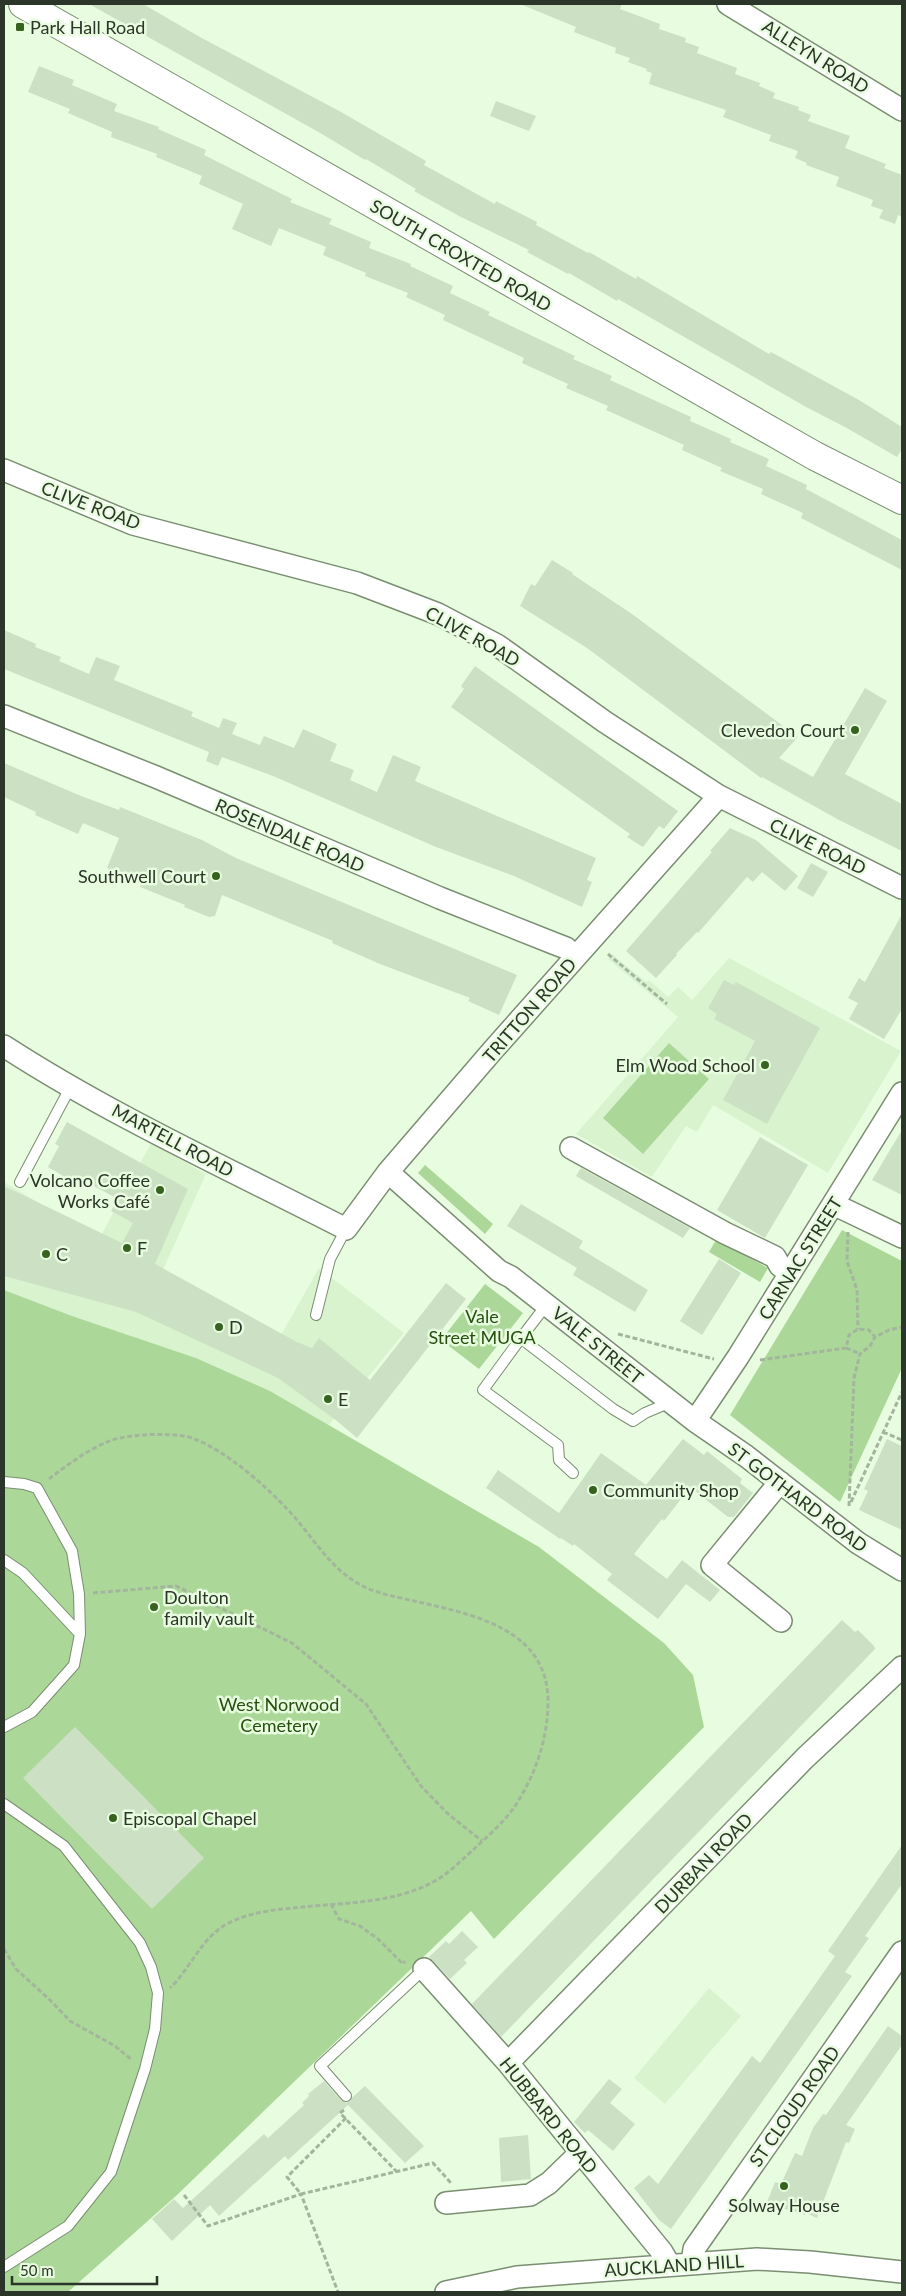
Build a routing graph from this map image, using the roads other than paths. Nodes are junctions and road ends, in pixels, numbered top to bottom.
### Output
1 (23, 4) edge
2 (728, 4) edge
3 (902, 110) edge
4 (4, 470) edge
5 (902, 500) edge
6 (4, 716) edge
7 (719, 796) junction
8 (902, 888) edge
9 (575, 956) junction
10 (4, 1046) edge
11 (71, 1086) junction
12 (902, 1093) edge
13 (571, 1148) dead end
14 (388, 1172) junction
15 (20, 1182) dead end
16 (833, 1204) junction
17 (346, 1229) junction
18 (902, 1237) edge
19 (791, 1272) junction
20 (547, 1304) junction
21 (316, 1315) dead end
22 (522, 1338) junction
23 (671, 1402) junction
24 (695, 1421) junction
25 (573, 1473) dead end
26 (4, 1482) edge
27 (780, 1482) junction
28 (4, 1560) edge
29 (902, 1570) edge
30 (781, 1622) dead end
31 (80, 1634) junction
32 (902, 1667) edge
33 (4, 1727) edge
34 (4, 1804) edge
35 (902, 1952) edge
36 (424, 1970) joint
37 (508, 2063) junction
38 (346, 2096) road end
39 (580, 2153) junction
40 (456, 2201) road end
41 (692, 2262) junction
42 (669, 2264) junction
43 (4, 2267) edge
44 (902, 2272) edge
45 (446, 2292) edge

1 - 5 main road, SOUTH CROXTED ROAD
2 - 3 street, ALLEYN ROAD
4 - 7 street, CLIVE ROAD
6 - 9 street, ROSENDALE ROAD
7 - 8 street, CLIVE ROAD
7 - 9 street, TRITTON ROAD
9 - 14 street, TRITTON ROAD
10 - 11 street, MARTELL ROAD
11 - 15 lane
11 - 17 street, MARTELL ROAD
12 - 16 street, CARNAC STREET
13 - 19 street
14 - 17 street, TRITTON ROAD
14 - 20 street, VALE STREET
16 - 18 street
16 - 19 street, CARNAC STREET
17 - 21 lane
19 - 24 street, CARNAC STREET
20 - 22 lane
20 - 23 street, VALE STREET
22 - 23 lane
22 - 25 lane
23 - 24 street, VALE STREET
24 - 27 street, ST GOTHARD ROAD
26 - 31 lane
27 - 29 street, ST GOTHARD ROAD
27 - 30 street
28 - 31 lane
31 - 33 lane
32 - 37 street, DURBAN ROAD
34 - 43 lane
35 - 41 street, ST CLOUD ROAD
36 - 37 street, HUBBARD ROAD
36 - 38 lane
37 - 39 street, HUBBARD ROAD
39 - 40 street
39 - 42 street, HUBBARD ROAD
41 - 42 street, AUCKLAND HILL
41 - 44 street, AUCKLAND HILL
42 - 45 street, AUCKLAND HILL

